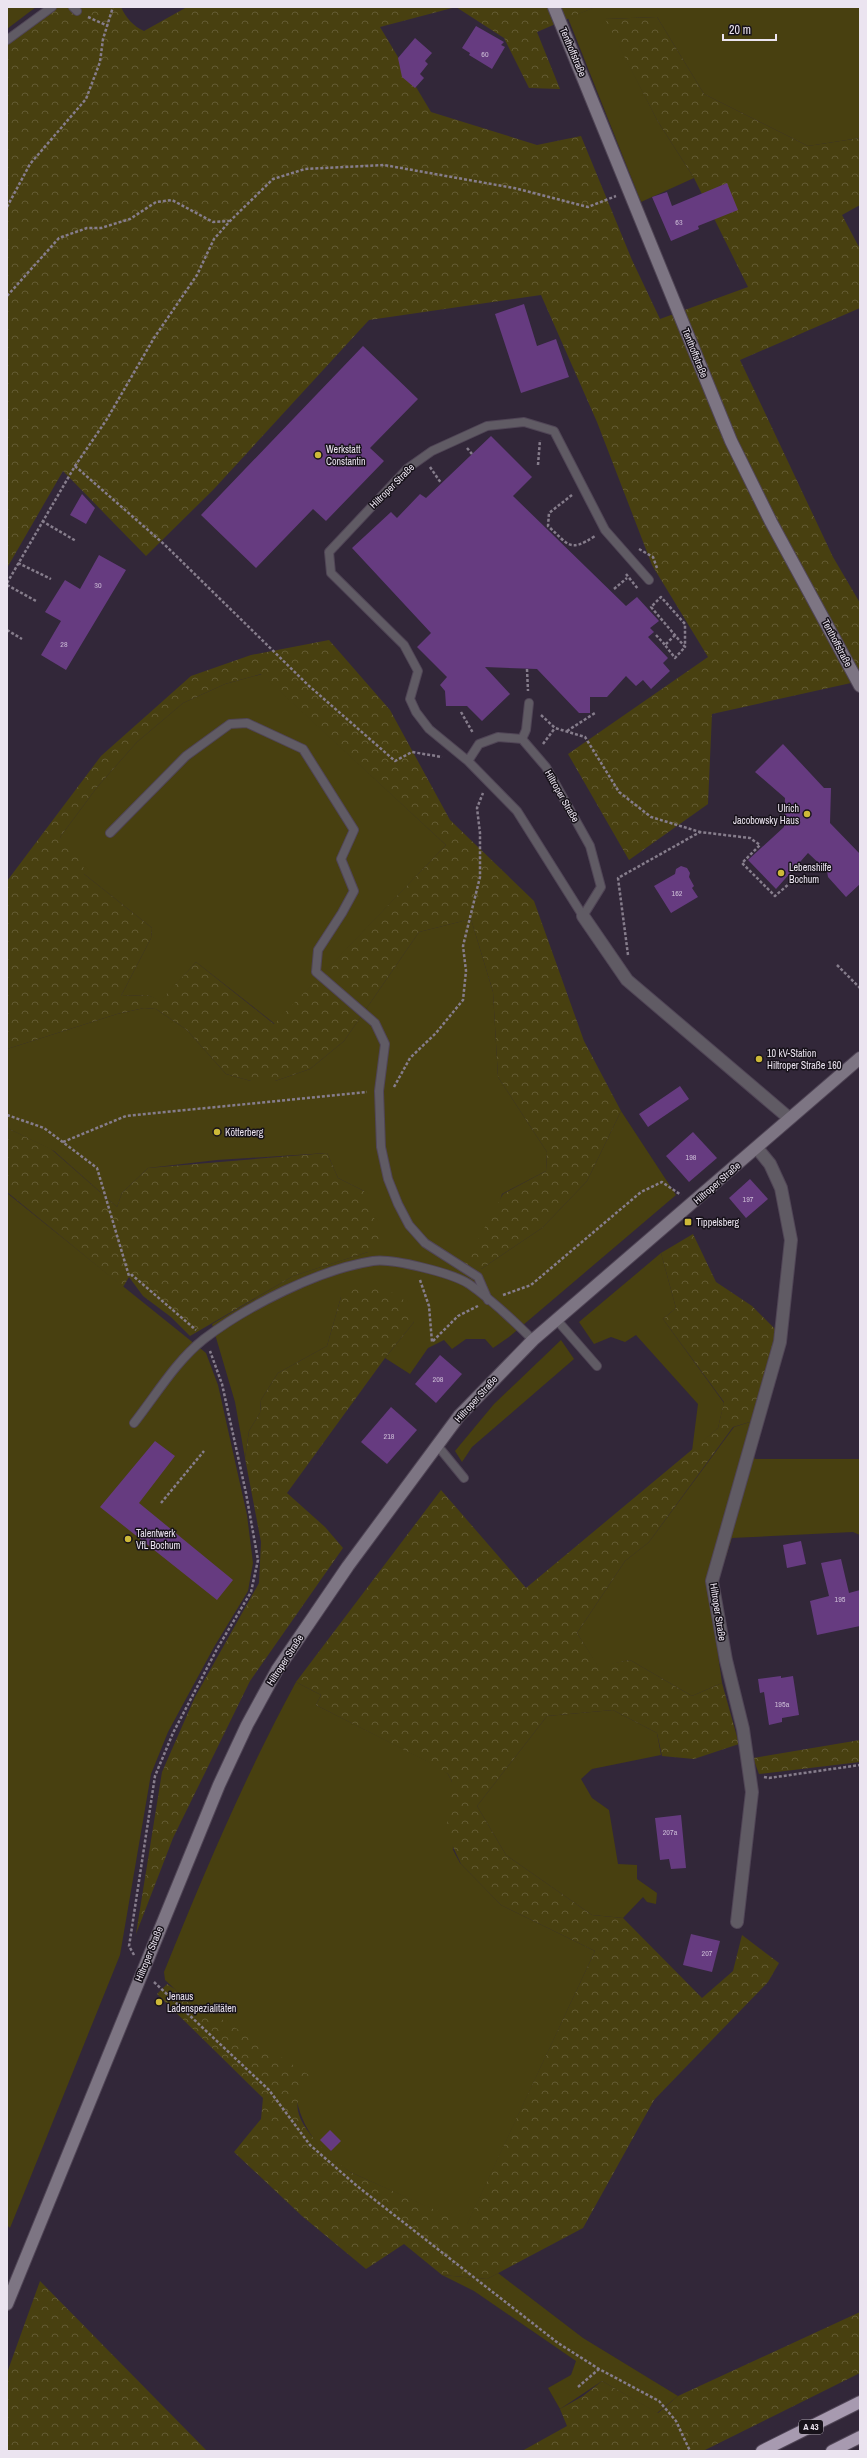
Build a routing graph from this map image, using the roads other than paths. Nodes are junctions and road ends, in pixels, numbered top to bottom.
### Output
1 (52, 7) edge
2 (554, 7) edge
3 (7, 40) edge
4 (649, 580) dead end
5 (860, 686) edge
6 (529, 703) dead end
7 (522, 739) junction
8 (468, 761) junction
9 (110, 833) dead end
10 (583, 916) junction
11 (860, 1058) edge
12 (789, 1118) junction
13 (757, 1148) junction
14 (488, 1300) junction
15 (556, 1319) junction
16 (532, 1340) junction
17 (597, 1366) dead end
18 (134, 1423) dead end
19 (437, 1445) junction
20 (464, 1478) dead end
21 (737, 1922) dead end
22 (7, 2304) edge
23 (860, 2402) edge
24 (860, 2437) edge
25 (762, 2451) edge
26 (832, 2451) edge

1 - 3 lane
2 - 5 street, Tenthoffstraße
4 - 8 lane, Hiltroper Straße
6 - 7 lane
7 - 8 lane
7 - 10 lane, Hiltroper Straße
8 - 10 lane, Hiltroper Straße
9 - 14 lane
10 - 12 street, Hiltroper Straße
11 - 12 street, Hiltroper Straße
12 - 13 street, Hiltroper Straße
13 - 15 street, Hiltroper Straße
13 - 21 street, Hiltroper Straße
14 - 16 lane
14 - 18 lane
15 - 16 street, Hiltroper Straße
15 - 17 lane
16 - 19 street, Hiltroper Straße
19 - 20 lane
19 - 22 street, Hiltroper Straße
23 - 25 highway, A 43
24 - 26 highway

